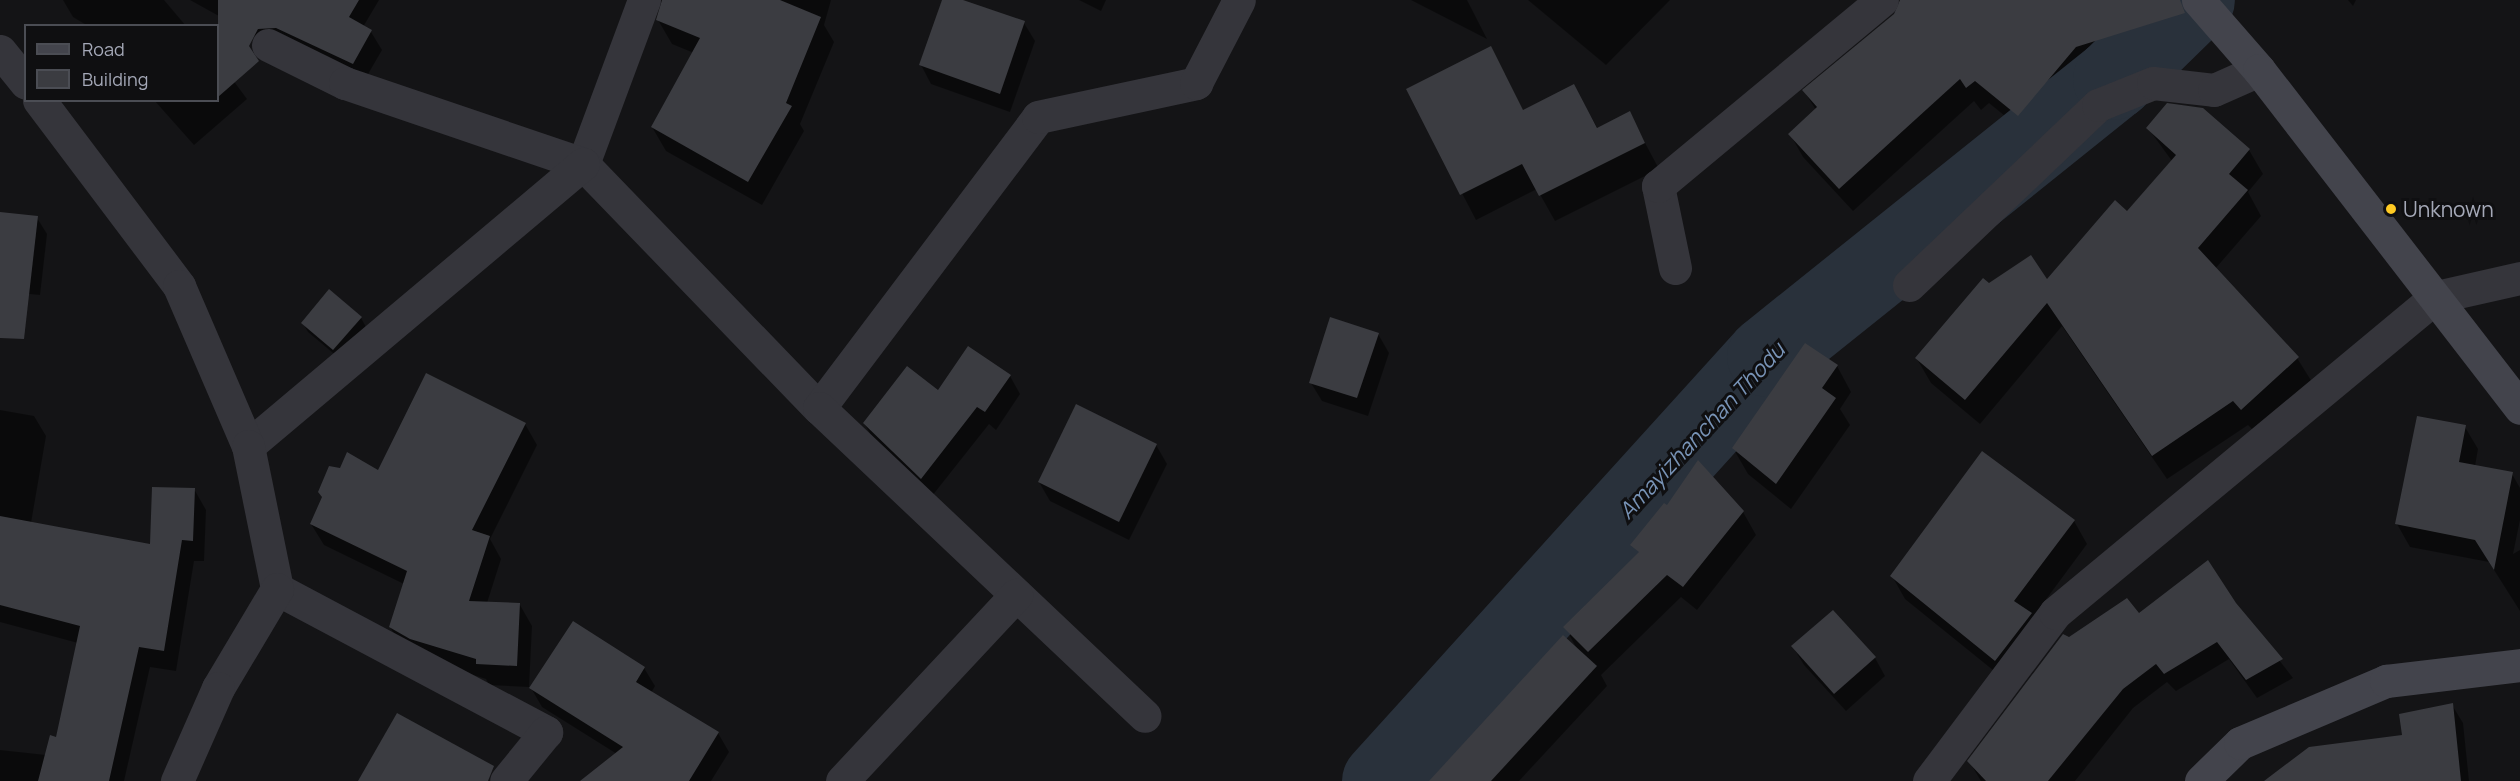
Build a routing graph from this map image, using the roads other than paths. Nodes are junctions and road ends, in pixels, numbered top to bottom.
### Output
1 (644, 0) edge
2 (1239, 0) edge
3 (1882, 0) edge
4 (2198, 0) edge
5 (268, 45) dead end
6 (0, 51) edge
7 (2259, 70) junction
8 (24, 81) edge
9 (40, 102) edge
10 (583, 164) junction
11 (1675, 268) dead end
12 (2520, 278) edge
13 (1910, 285) dead end
14 (2436, 297) junction
15 (819, 408) junction
16 (2520, 408) edge
17 (248, 446) junction
18 (277, 589) junction
19 (1016, 595) junction
20 (2520, 664) edge
21 (1145, 716) dead end
22 (177, 781) edge
23 (506, 781) edge
24 (842, 781) edge
25 (1929, 781) edge
26 (2202, 781) edge

1 - 10 street
2 - 15 street
3 - 11 street
4 - 7 main road
5 - 10 street
6 - 8 street
7 - 13 street
7 - 14 main road
9 - 17 street
10 - 15 street
10 - 17 street
12 - 14 street
14 - 16 main road
14 - 25 street
15 - 19 street
17 - 18 street
18 - 22 street
18 - 23 street
19 - 21 street
19 - 24 street
20 - 26 main road

